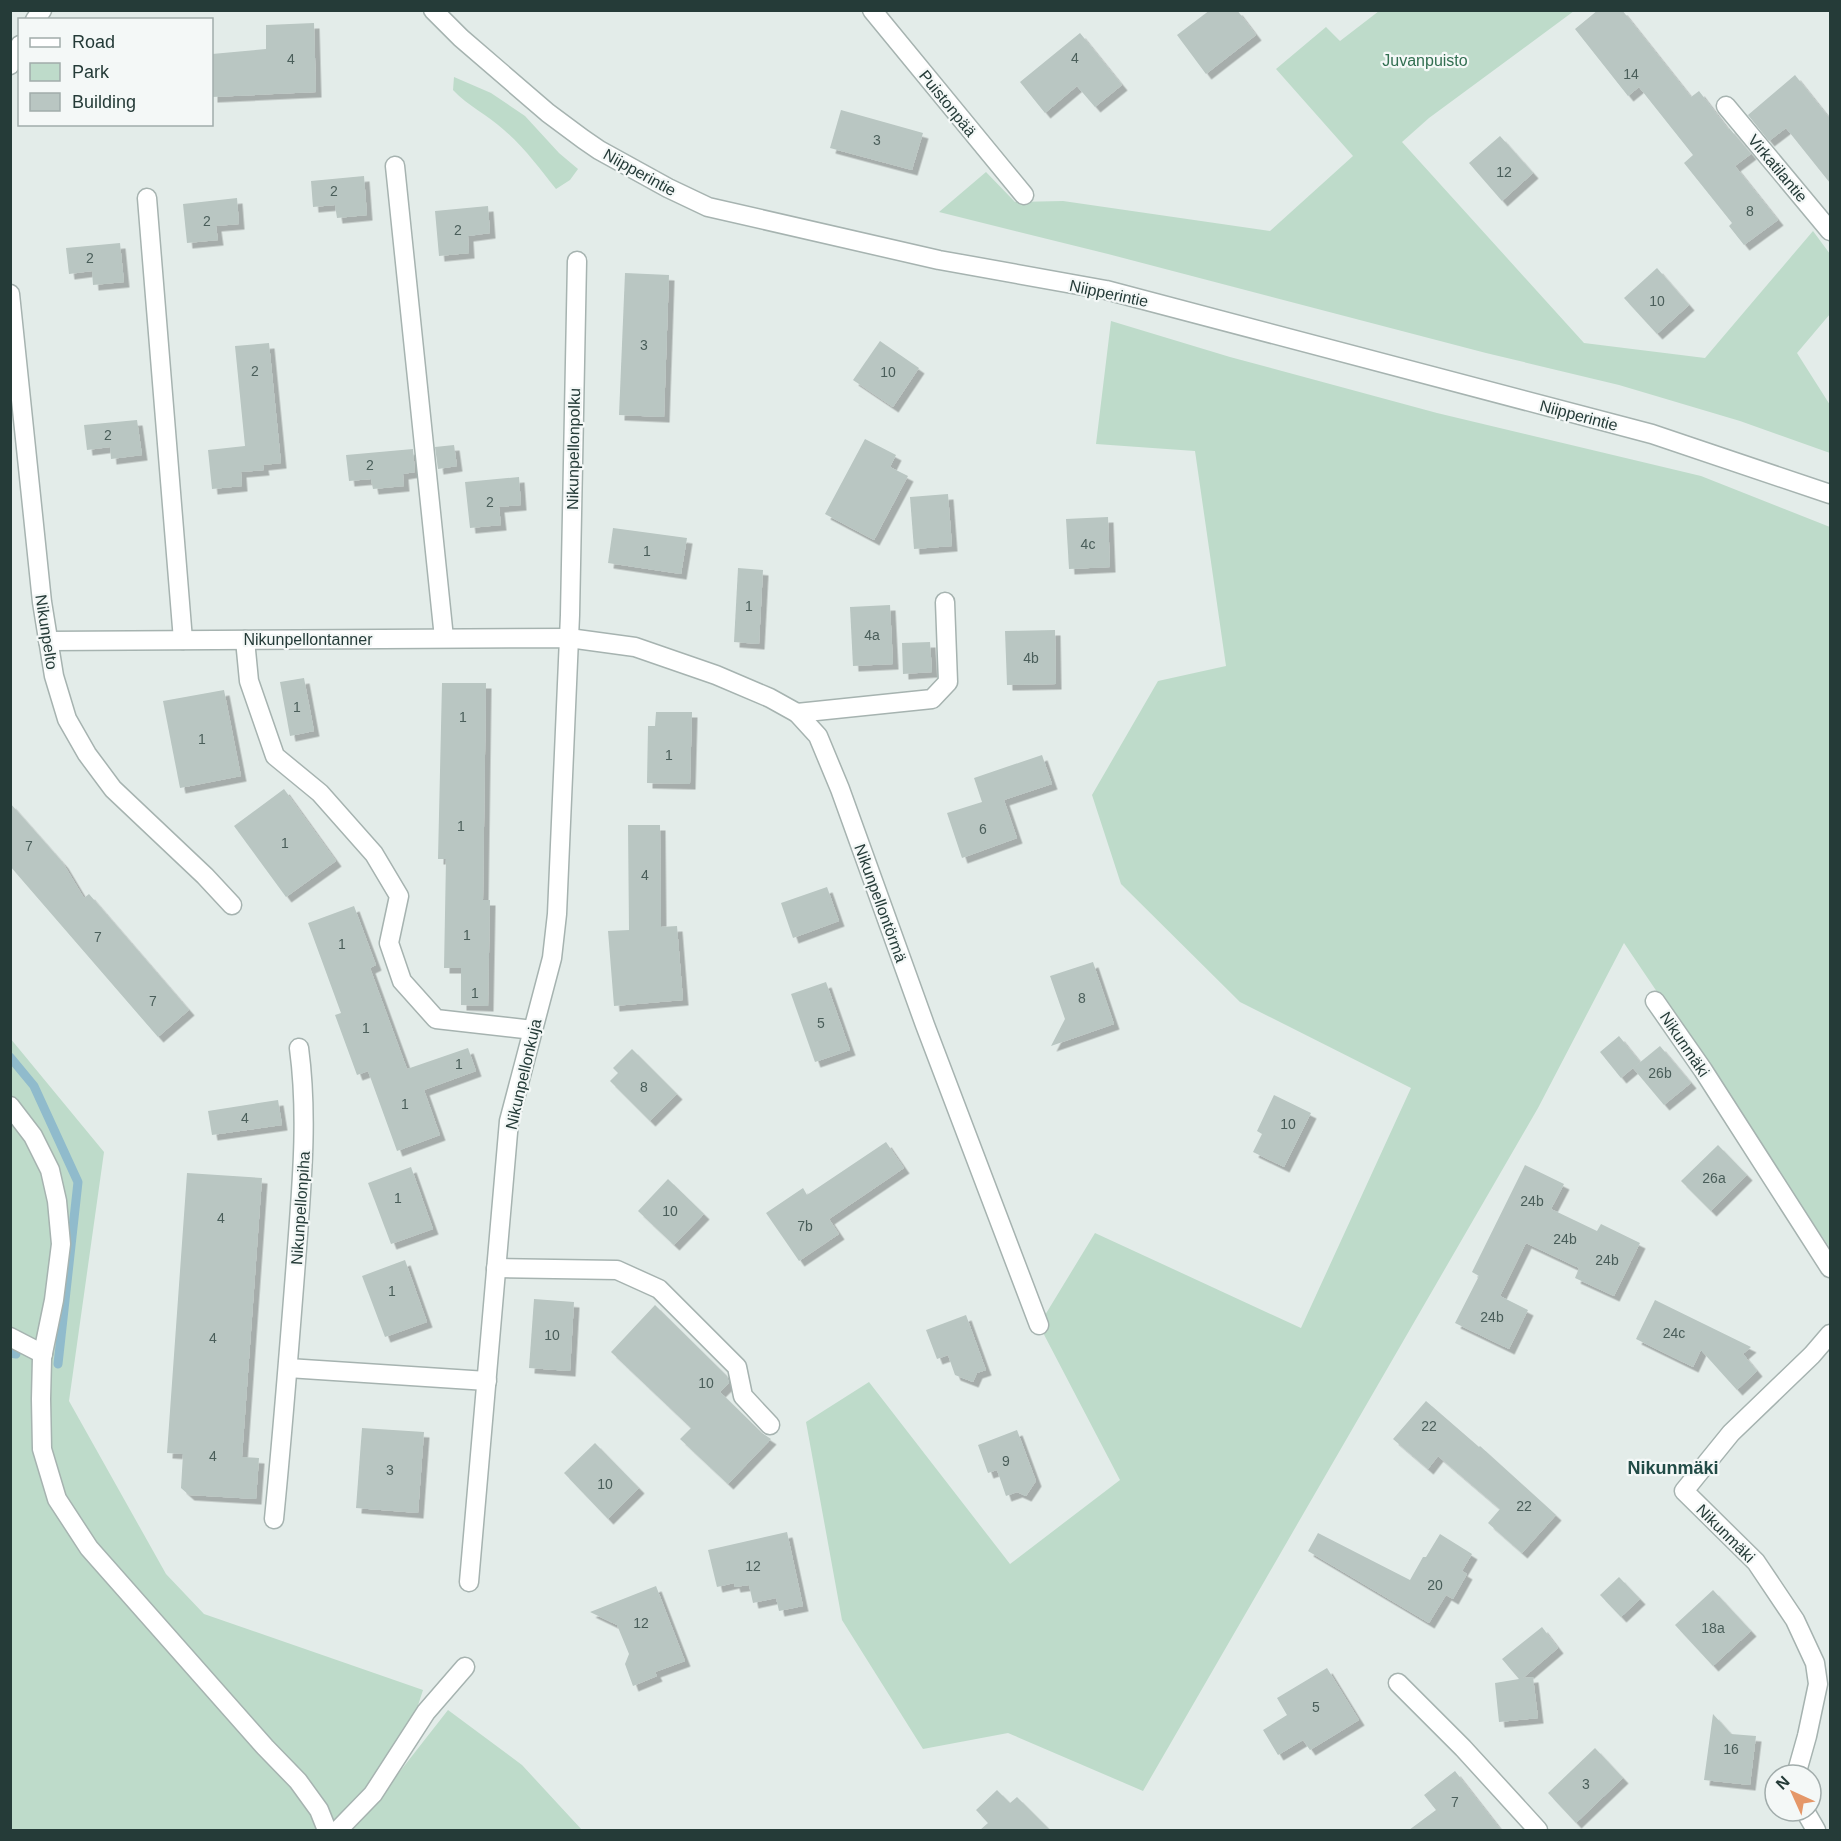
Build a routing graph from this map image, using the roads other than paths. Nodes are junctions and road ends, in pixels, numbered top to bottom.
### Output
1 (433, 10) edge
2 (872, 10) edge
3 (18, 49) edge
4 (10, 65) edge
5 (1726, 106) dead end
6 (395, 166) dead end
7 (1024, 195) dead end
8 (147, 198) dead end
9 (1830, 231) edge
10 (577, 261) dead end
11 (10, 294) edge
12 (15, 385) edge
13 (1830, 494) edge
14 (945, 602) dead end
15 (444, 638) junction
16 (569, 638) junction
17 (183, 640) junction
18 (245, 640) junction
19 (48, 641) junction
20 (797, 713) junction
21 (232, 905) dead end
22 (1655, 1001) dead end
23 (533, 1030) junction
24 (299, 1048) dead end
25 (10, 1106) edge
26 (496, 1268) junction
27 (1830, 1268) edge
28 (1039, 1326) dead end
29 (1830, 1334) edge
30 (10, 1337) edge
31 (44, 1353) junction
32 (288, 1368) junction
33 (486, 1381) junction
34 (770, 1425) dead end
35 (274, 1520) dead end
36 (469, 1582) dead end
37 (465, 1667) dead end
38 (1398, 1683) dead end
39 (1799, 1763) edge
40 (327, 1830) edge
41 (338, 1830) edge
42 (1538, 1830) edge

1 - 13 street, Niipperintie
2 - 7 street, Puistonpää
3 - 4 street
5 - 9 street, Virkatilantie
6 - 15 street
8 - 17 street
10 - 16 street, Nikunpellonpolku
11 - 12 street, Nikunpelto
12 - 19 street, Nikunpelto
14 - 20 street
15 - 16 street, Nikunpellontanner
15 - 18 street, Nikunpellontanner
16 - 20 street, Nikunpellontörmä
16 - 23 street, Nikunpellonkuja
17 - 18 street, Nikunpellontanner
17 - 19 street, Nikunpellontanner
18 - 23 street
19 - 21 street, Nikunpelto
20 - 28 street, Nikunpellontörmä
22 - 27 street, Nikunmäki
23 - 26 street, Nikunpellonkuja
24 - 32 street, Nikunpellonpiha
25 - 31 street
26 - 33 street, Nikunpellonkuja
26 - 34 street
29 - 39 street, Nikunmäki
30 - 31 street
31 - 40 street
32 - 33 street
32 - 35 street, Nikunpellonpiha
33 - 36 street, Nikunpellonkuja
37 - 41 street
38 - 42 street

